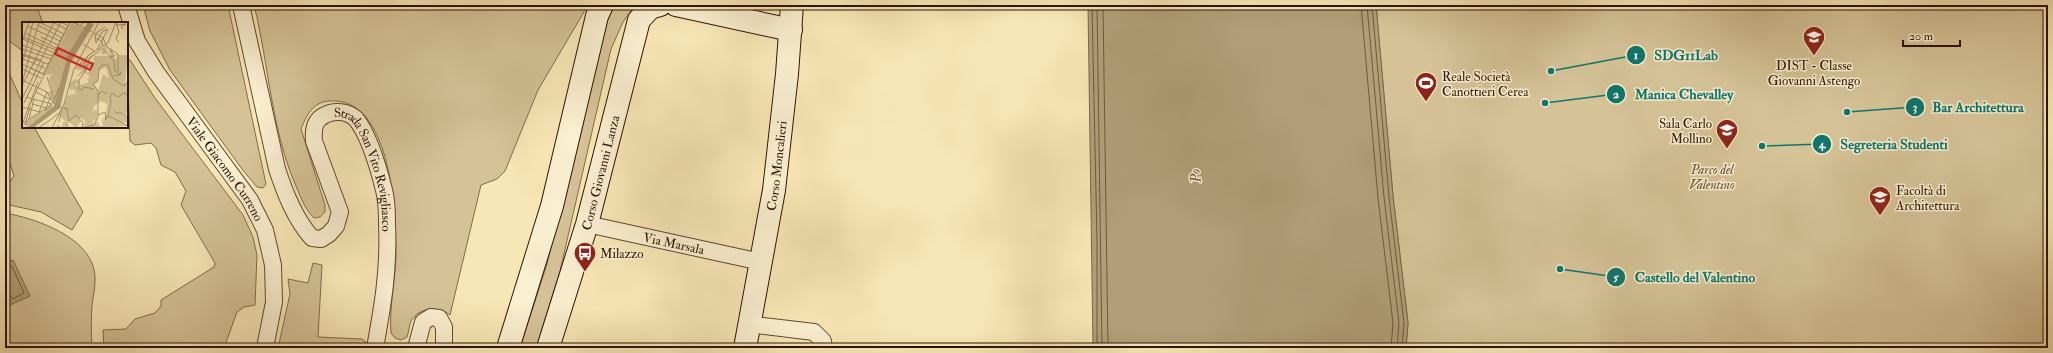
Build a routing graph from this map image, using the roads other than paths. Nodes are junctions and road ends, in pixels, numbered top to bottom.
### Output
1 (126, 5) edge
2 (241, 5) edge
3 (602, 5) edge
4 (660, 5) edge
5 (676, 5) edge
6 (792, 5) edge
7 (703, 8) edge
8 (791, 30) junction
9 (587, 224) junction
10 (761, 262) junction
11 (748, 324) junction
12 (265, 348) edge
13 (375, 348) edge
14 (416, 348) edge
15 (444, 348) edge
16 (508, 348) edge
17 (548, 348) edge
18 (745, 348) edge
19 (824, 348) edge

1 - 12 street, Viale Giacomo Curreno
2 - 13 street, Strada San Vito Revigliasco
3 - 16 street
4 - 9 street, Corso Giovanni Lanza
5 - 7 street
6 - 8 street, Corso Moncalieri
7 - 8 street
8 - 10 street, Corso Moncalieri
9 - 10 street, Via Marsala
9 - 17 street, Corso Giovanni Lanza
10 - 11 street, Corso Moncalieri
11 - 18 street, Corso Moncalieri
11 - 19 street
14 - 15 street

